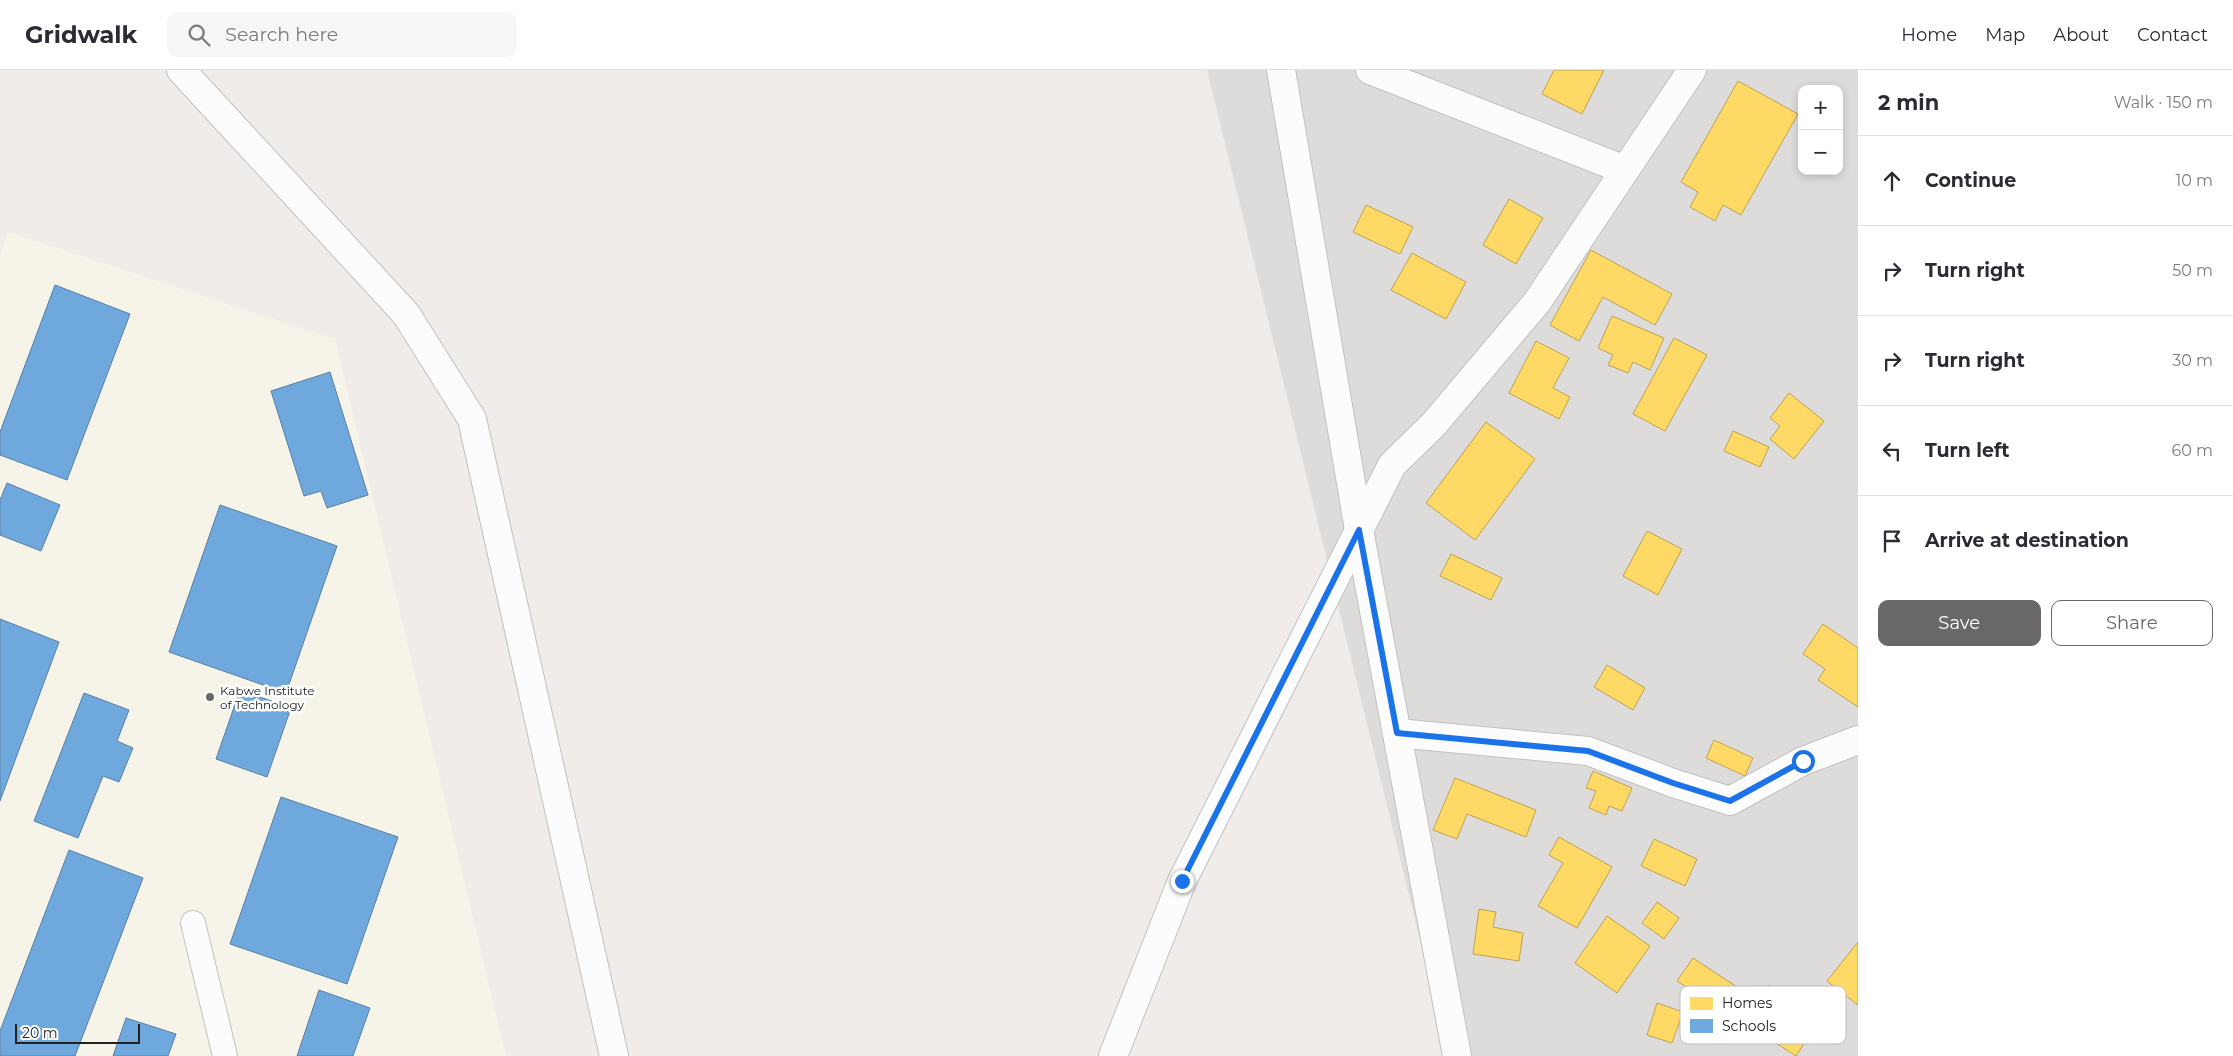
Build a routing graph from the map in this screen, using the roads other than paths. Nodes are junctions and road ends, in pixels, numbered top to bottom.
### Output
1 (182, 70) edge
2 (1281, 70) edge
3 (1370, 70) edge
4 (1692, 70) edge
5 (1625, 170) junction
6 (1359, 530) junction
7 (1397, 733) junction
8 (1858, 740) edge
9 (193, 923) dead end
10 (225, 1056) edge
11 (614, 1056) edge
12 (1113, 1056) edge
13 (1457, 1056) edge

1 - 11 street
2 - 6 street
3 - 5 street
4 - 5 street
5 - 6 street
6 - 7 street
6 - 12 street
7 - 8 street
7 - 13 street
9 - 10 lane

